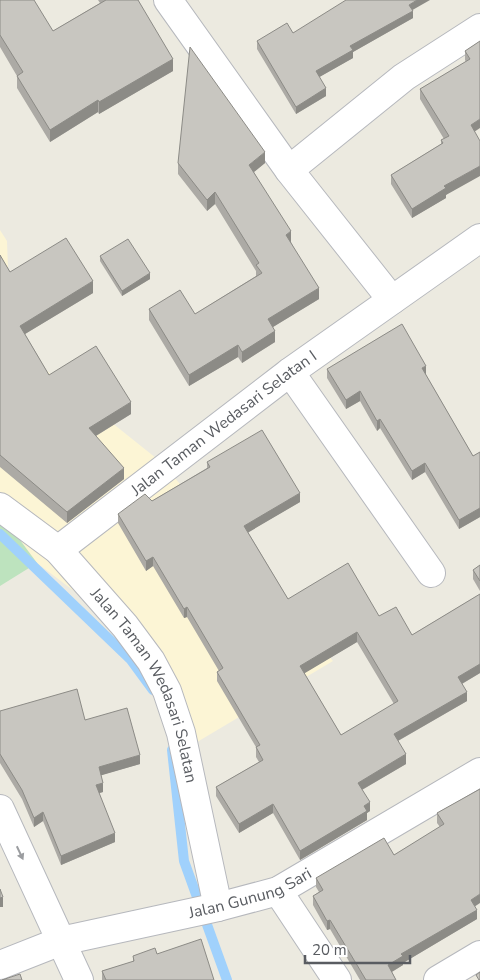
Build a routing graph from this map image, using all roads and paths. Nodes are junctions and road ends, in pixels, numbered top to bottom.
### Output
1 (168, 0) edge
2 (480, 28) edge
3 (289, 170) junction
4 (480, 238) edge
5 (392, 300) junction
6 (290, 372) junction
7 (0, 507) edge
8 (58, 550) junction
9 (431, 573) dead end
10 (480, 772) edge
11 (0, 809) edge
12 (278, 891) junction
13 (218, 906) junction
14 (61, 942) junction
15 (480, 955) edge
16 (0, 965) edge
17 (79, 980) edge
18 (337, 980) edge
19 (438, 980) edge

1 - 3 street
2 - 3 street
3 - 5 street
4 - 5 street, Jalan Taman Wedasari Selatan I
5 - 6 street, Jalan Taman Wedasari Selatan I
6 - 8 street, Jalan Taman Wedasari Selatan I
6 - 9 street
7 - 8 street, Jalan Taman Wedasari Selatan
8 - 13 street, Jalan Taman Wedasari Selatan
10 - 12 street, Jalan Gunung Sari
11 -> 14 street
12 - 13 street, Jalan Gunung Sari
12 - 18 street
13 - 14 street, Jalan Gunung Sari
14 - 16 street, Jalan Gunung Sari
14 - 17 street
15 - 19 street

